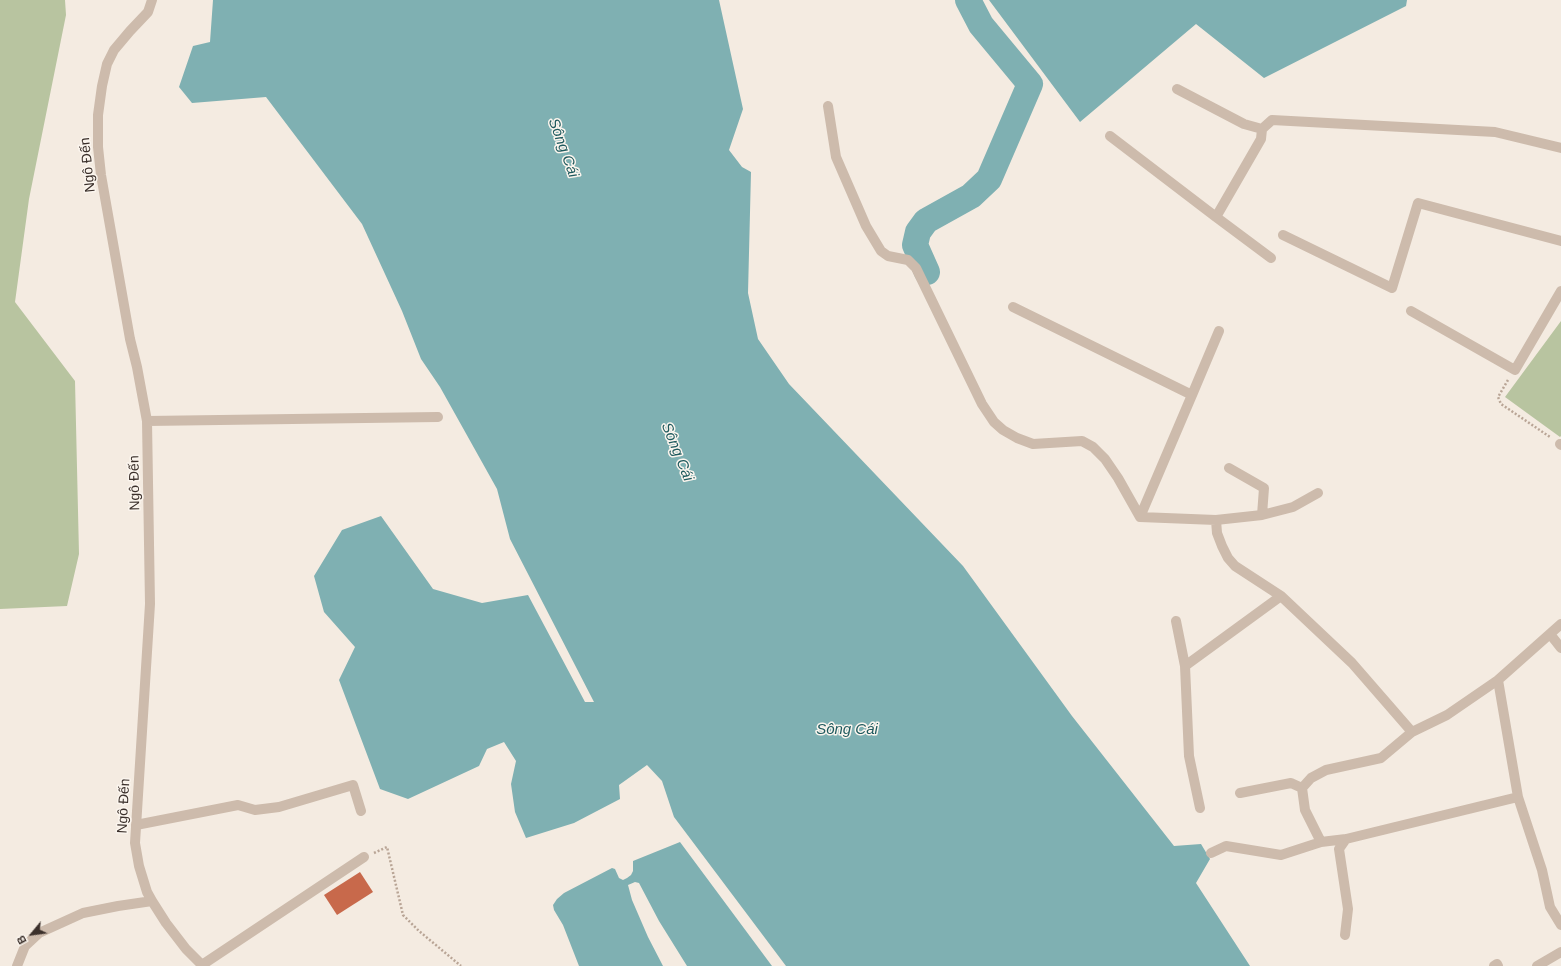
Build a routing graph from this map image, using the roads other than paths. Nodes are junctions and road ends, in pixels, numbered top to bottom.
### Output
1 (152, 0) edge
2 (1177, 89) dead end
3 (828, 106) dead end
4 (1262, 129) junction
5 (1110, 136) dead end
6 (1561, 148) edge
7 (1216, 217) junction
8 (1282, 235) dead end
9 (1561, 241) edge
10 (1271, 258) dead end
11 (1561, 291) edge
12 (1013, 307) dead end
13 (1411, 311) dead end
14 (1219, 331) dead end
15 (1192, 395) junction
16 (438, 416) dead end
17 (147, 421) junction
18 (1229, 468) dead end
19 (1318, 493) dead end
20 (1262, 515) junction
21 (1140, 517) junction
22 (1216, 520) junction
23 (1281, 596) junction
24 (1176, 622) dead end
25 (1561, 624) edge
26 (1550, 634) junction
27 (1561, 648) edge
28 (1185, 666) junction
29 (1498, 680) junction
30 (1412, 732) junction
31 (1302, 788) junction
32 (1240, 793) dead end
33 (1518, 797) junction
34 (1200, 808) dead end
35 (361, 811) dead end
36 (136, 826) junction
37 (1346, 839) junction
38 (1321, 842) junction
39 (1211, 853) dead end
40 (364, 857) road end
41 (152, 902) junction
42 (1561, 925) edge
43 (1345, 935) dead end
44 (1561, 952) edge
45 (202, 965) edge
46 (17, 966) edge
47 (1494, 966) edge
48 (1498, 966) edge
49 (1537, 966) edge

1 - 17 street, Ngô Đến
2 - 4 street
3 - 21 street
4 - 6 street
4 - 7 street
5 - 7 street
7 - 10 street
8 - 9 street
11 - 13 street
12 - 15 street
14 - 15 street
15 - 21 street
16 - 17 street
17 - 36 street, Ngô Đến
18 - 20 street
19 - 20 street
20 - 22 street
21 - 22 street
22 - 23 street
23 - 28 street
23 - 30 street
24 - 28 street
25 - 26 street
26 - 27 street
26 - 29 street
28 - 34 street
29 - 30 street
29 - 33 street
30 - 31 street
31 - 32 street
31 - 38 street
33 - 37 street
33 - 42 street
35 - 36 street
36 - 41 street, Ngô Đến
37 - 38 street
37 - 43 street
38 - 39 street
40 - 45 street
41 - 45 street, Ngô Đến
41 - 46 street
44 - 49 street
47 - 48 street

